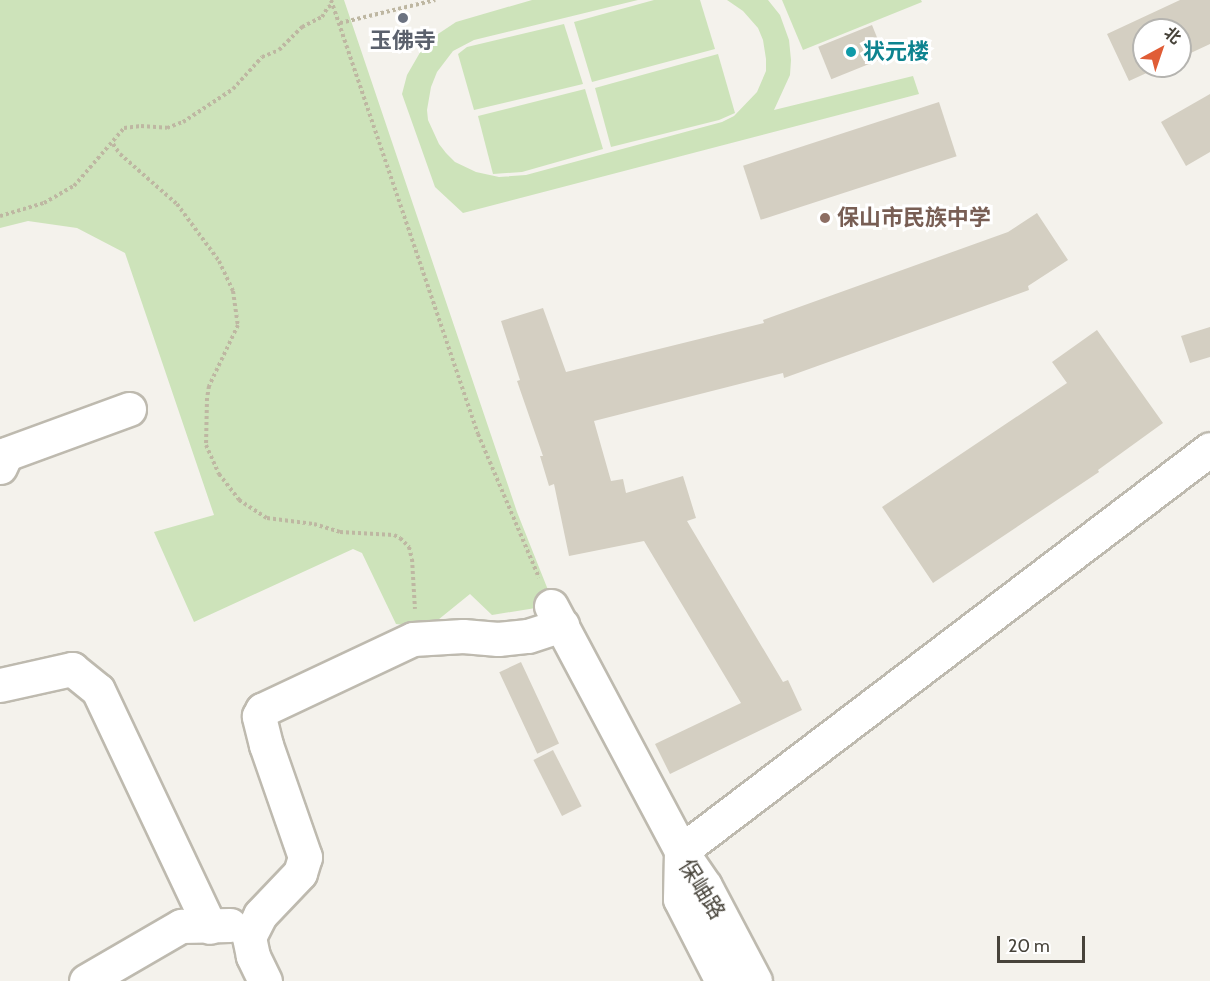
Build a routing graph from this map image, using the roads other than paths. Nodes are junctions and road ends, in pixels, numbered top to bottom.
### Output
1 (129, 409) dead end
2 (1210, 449) edge
3 (0, 467) edge
4 (0, 685) edge
5 (681, 851) junction
6 (256, 923) junction
7 (210, 927) junction
8 (86, 981) edge
9 (265, 981) edge
10 (722, 981) edge
11 (755, 981) edge

1 - 3 street
2 - 5 street
4 - 7 street
5 - 6 street
5 - 10 street, 保岫路
5 - 11 street, 保岫路
6 - 7 street
6 - 9 street
7 - 8 street

